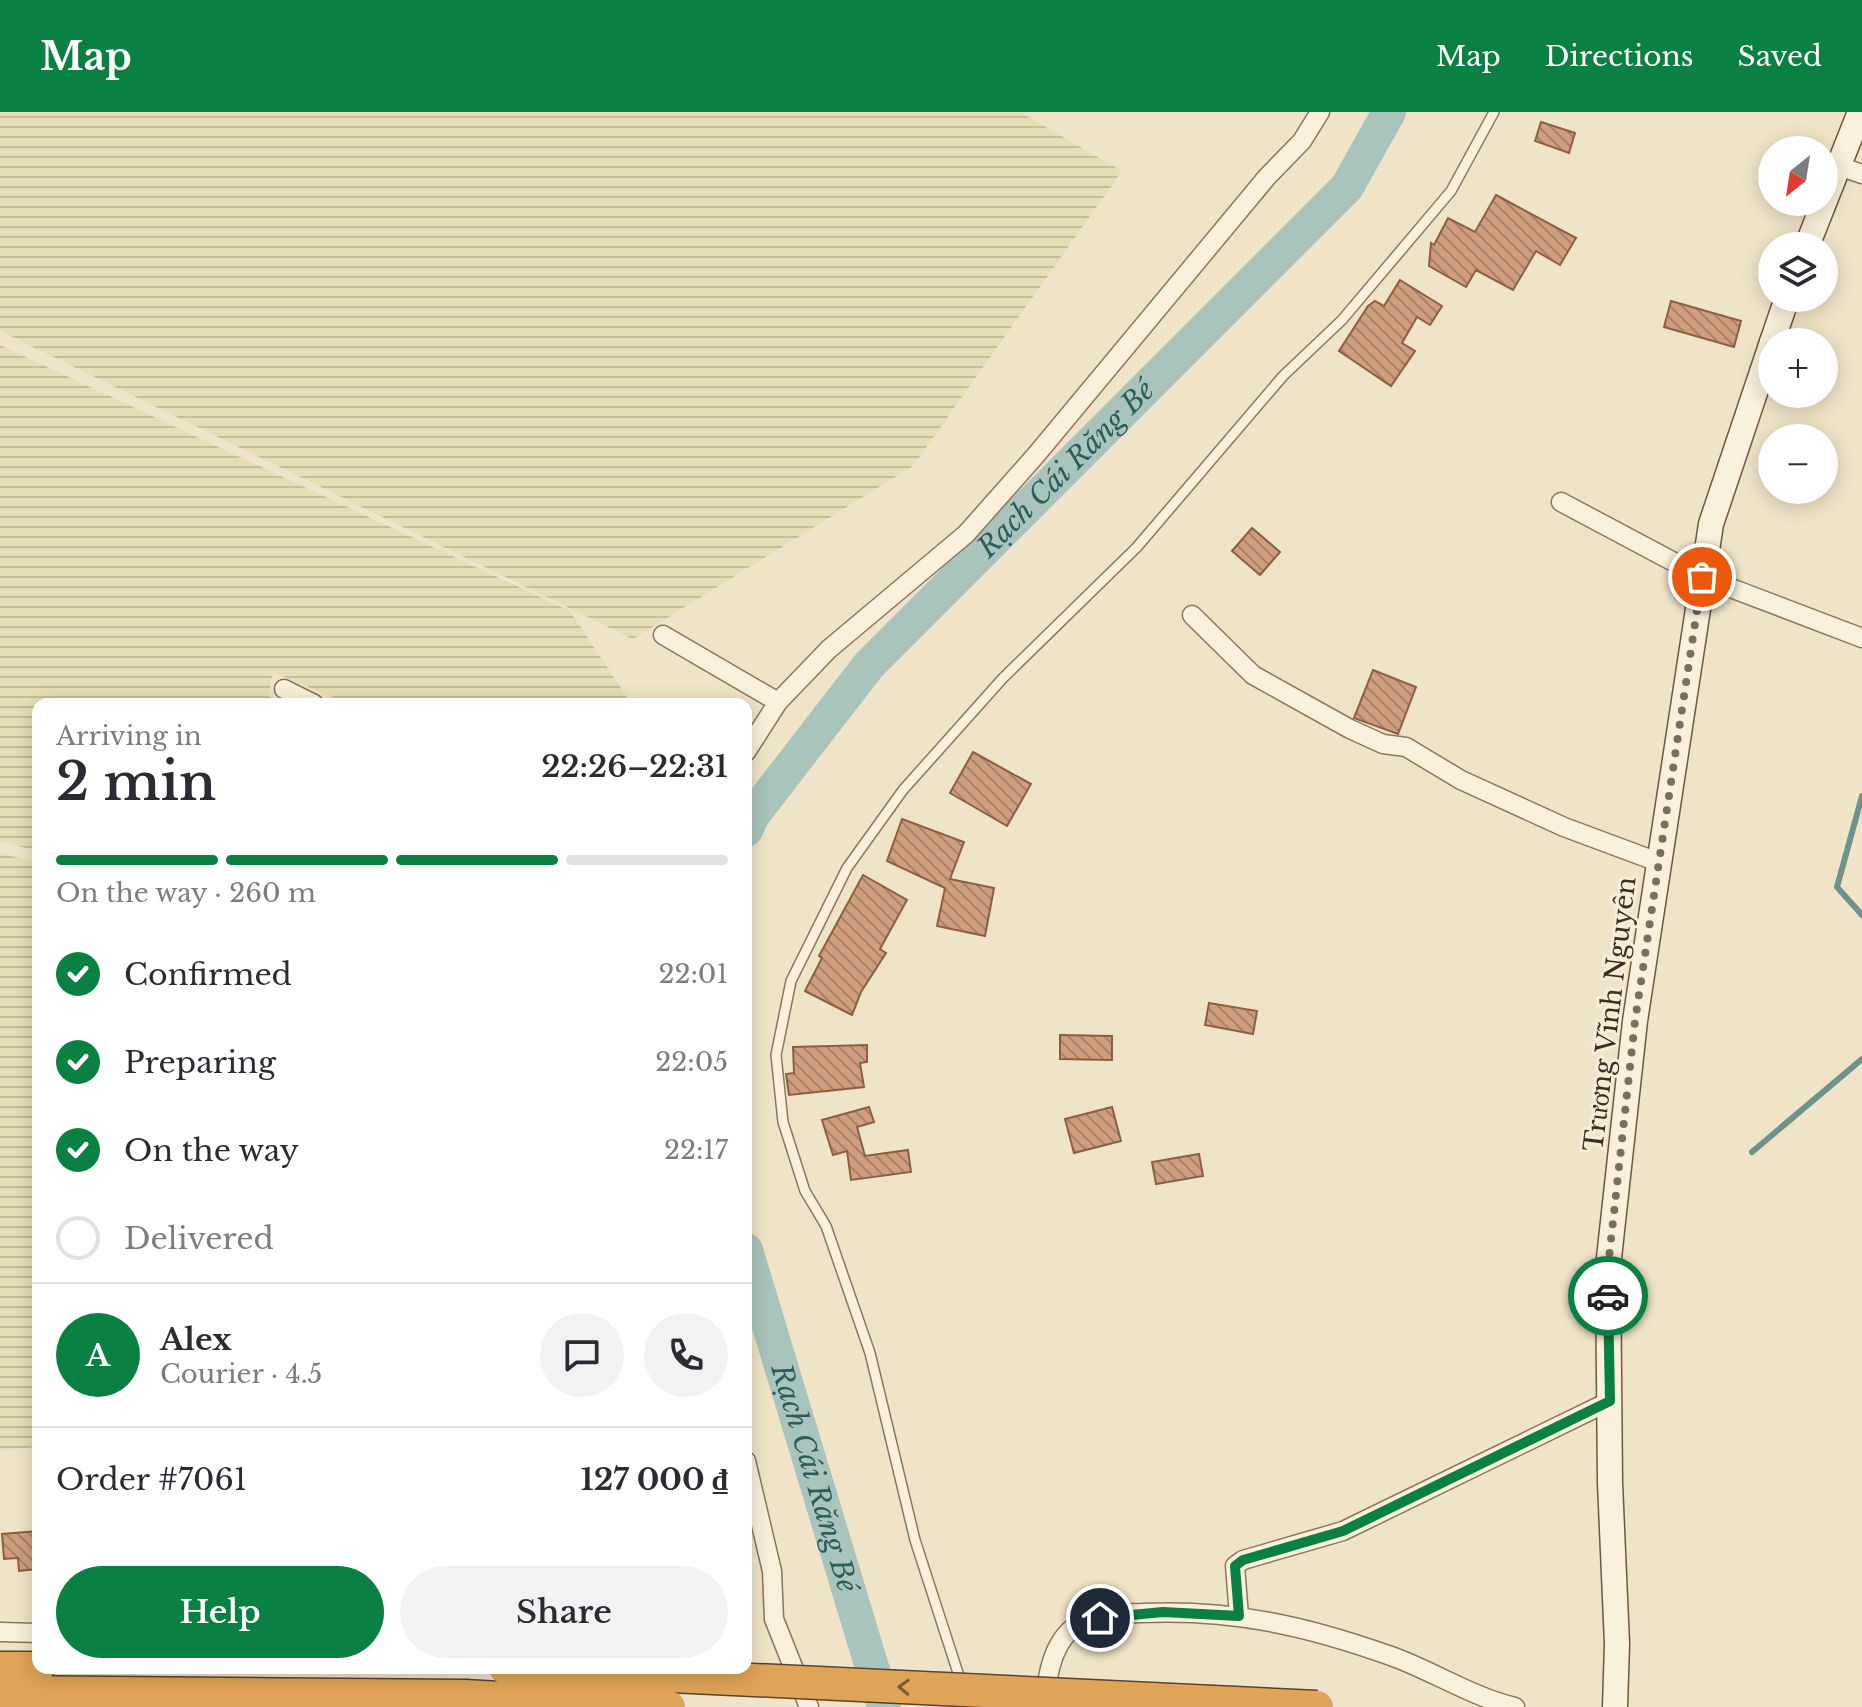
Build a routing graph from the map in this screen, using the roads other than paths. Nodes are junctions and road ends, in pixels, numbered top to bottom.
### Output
1 (1320, 112) edge
2 (1494, 112) edge
3 (1860, 112) edge
4 (1850, 170) edge
5 (1815, 232) edge
6 (1758, 384) edge
7 (1561, 502) dead end
8 (1702, 577) junction
9 (1192, 615) dead end
10 (663, 635) dead end
11 (1862, 638) edge
12 (284, 689) dead end
13 (302, 698) edge
14 (778, 702) junction
15 (752, 743) edge
16 (1658, 862) junction
17 (1610, 1401) junction
18 (752, 1486) edge
19 (1239, 1616) junction
20 (0, 1632) edge
21 (32, 1633) edge
22 (0, 1668) edge
23 (32, 1668) edge
24 (630, 1674) edge
25 (651, 1674) edge
26 (0, 1692) edge
27 (98, 1700) edge
28 (650, 1707) edge
29 (669, 1707) edge
30 (809, 1707) edge
31 (969, 1707) edge
32 (1044, 1707) edge
33 (1317, 1707) edge
34 (1515, 1707) edge
35 (1615, 1707) edge

1 - 14 street
2 - 31 lane
3 - 4 street
4 - 5 street
6 - 8 street, Trương Vĩnh Nguyên
7 - 8 street
8 - 11 street
8 - 16 street, Trương Vĩnh Nguyên
9 - 16 street
10 - 14 street
12 - 13 street
14 - 15 street
16 - 17 street, Trương Vĩnh Nguyên
17 - 19 street
17 - 35 street, Trương Vĩnh Nguyên
18 - 30 street
19 - 32 street
19 - 34 street
20 - 21 street
22 - 23 highway
33 -> 24 highway, bridge
25 - 28 street
26 - 27 highway
27 - 29 highway, bridge

